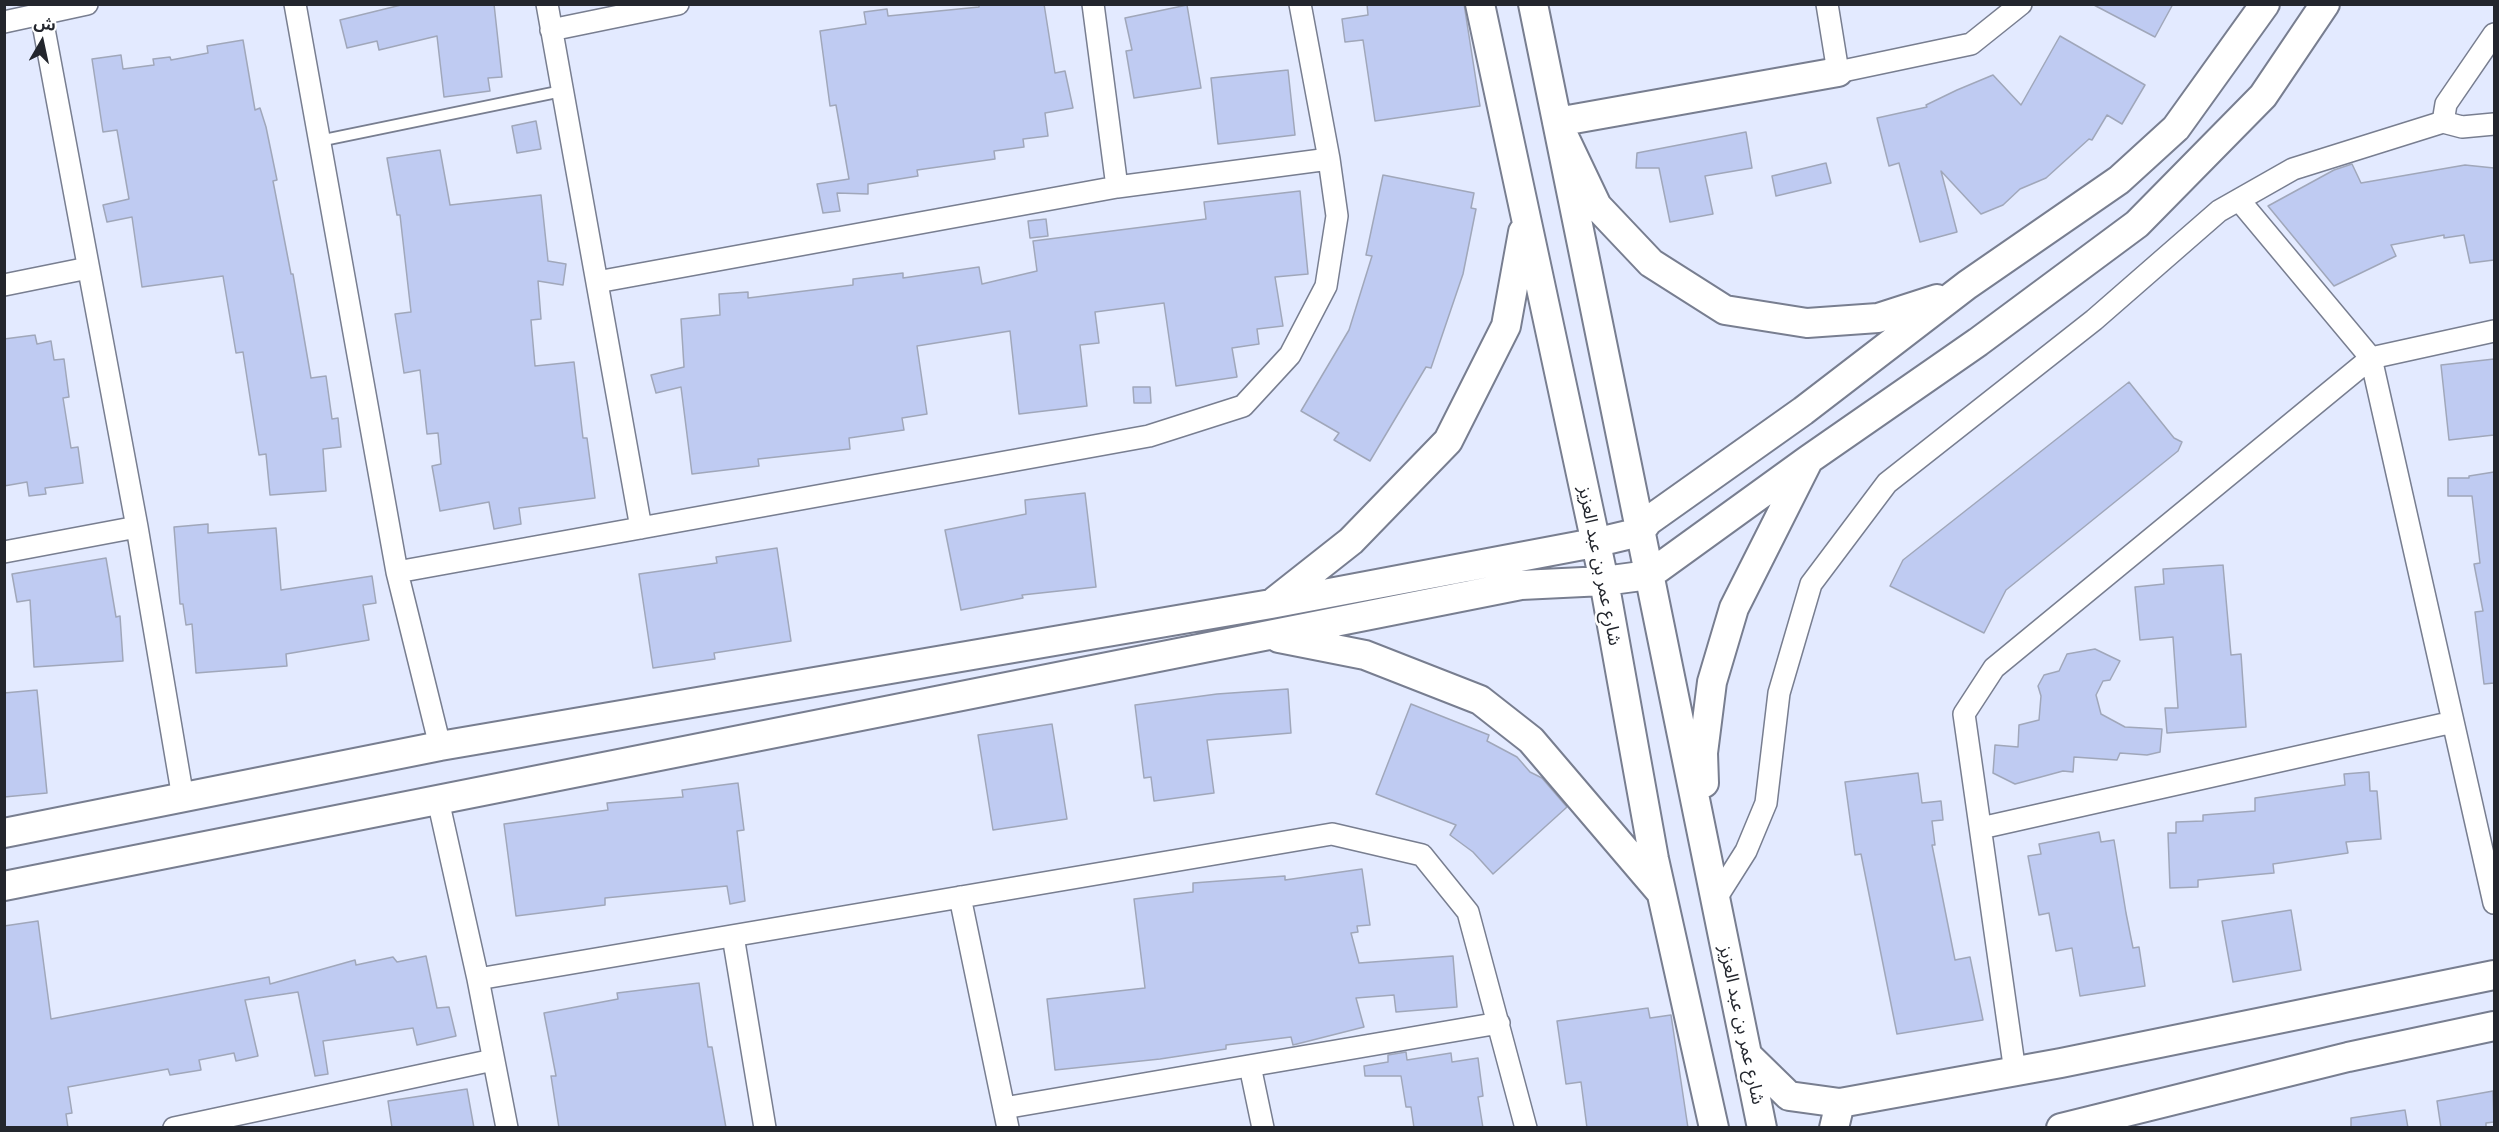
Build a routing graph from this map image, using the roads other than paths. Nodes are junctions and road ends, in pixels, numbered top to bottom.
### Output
1 (87, 4) edge
2 (295, 4) edge
3 (547, 4) edge
4 (678, 4) edge
5 (1093, 4) edge
6 (1300, 4) edge
7 (1480, 4) edge
8 (1533, 4) edge
9 (1827, 4) edge
10 (2020, 4) edge
11 (2265, 4) edge
12 (2325, 4) edge
13 (41, 14) junction
14 (4, 21) edge
15 (551, 30) junction
16 (2494, 34) edge
17 (1838, 72) junction
18 (562, 91) junction
19 (1557, 122) junction
20 (2443, 122) junction
21 (2494, 124) edge
22 (319, 141) junction
23 (1329, 159) junction
24 (1117, 187) junction
25 (2239, 200) junction
26 (1526, 218) junction
27 (88, 268) junction
28 (597, 282) junction
29 (4, 285) edge
30 (1966, 285) junction
31 (2494, 331) edge
32 (2371, 358) junction
33 (1808, 460) junction
34 (137, 527) junction
35 (641, 528) junction
36 (1640, 532) junction
37 (1594, 543) junction
38 (4, 552) edge
39 (397, 572) junction
40 (1649, 576) junction
41 (1604, 581) junction
42 (1271, 604) junction
43 (1265, 635) junction
44 (2453, 722) junction
45 (440, 746) junction
46 (183, 798) junction
47 (438, 800) junction
48 (1981, 828) junction
49 (4, 833) edge
50 (1705, 851) junction
51 (4, 886) edge
52 (1662, 893) junction
53 (960, 897) junction
54 (1715, 900) junction
55 (2494, 903) edge
56 (733, 936) junction
57 (2494, 975) edge
58 (478, 979) junction
59 (1499, 1023) junction
60 (2494, 1026) edge
61 (1747, 1055) junction
62 (493, 1060) junction
63 (1250, 1066) junction
64 (2015, 1072) junction
65 (1837, 1115) edge
66 (1006, 1118) edge
67 (242, 1120) edge
68 (2131, 1120) edge
69 (174, 1128) edge
70 (507, 1128) edge
71 (765, 1128) edge
72 (1263, 1128) edge
73 (1526, 1128) edge
74 (1714, 1128) edge
75 (1762, 1128) edge
76 (2061, 1128) edge

1 - 13 street
2 - 22 street
3 - 15 street
4 - 15 street
5 - 24 street
6 - 23 street
7 - 26 street, شارع عمر بن عبد العزيز
8 - 19 street, شارع عمر بن عبد العزيز
9 - 17 street
10 - 17 street
11 - 30 street
12 - 33 street
13 - 14 street
13 - 27 street
15 - 18 street
16 - 20 street
17 - 19 street
18 - 22 lane
18 - 28 street
19 - 30 street
19 - 36 street, شارع عمر بن عبد العزيز
20 - 21 street
20 - 25 street
22 - 39 street
23 - 24 street
23 - 35 street
24 - 28 street
25 - 32 street
25 - 54 street
26 - 37 street, شارع عمر بن عبد العزيز
26 - 42 street
27 - 29 street
27 - 34 street
28 - 35 street
30 - 36 street
31 - 32 street
32 - 44 street
32 - 48 street
33 - 40 street
33 - 50 street
34 - 38 street
34 - 46 street
35 - 39 street
36 - 37 street
36 - 40 street, شارع عمر بن عبد العزيز
37 - 41 street, شارع عمر بن عبد العزيز
37 - 42 street
39 - 45 street
40 - 41 street
40 - 50 street, شارع عمر بن عبد العزيز
41 - 43 street
41 - 52 street, شارع عمر بن عبد العزيز
42 - 45 street
43 - 47 street
43 - 52 street
44 - 48 street
44 - 55 street
45 - 46 street
46 - 49 street
47 - 51 street
47 - 58 street
48 - 64 street
50 - 54 street, شارع عمر بن عبد العزيز
52 - 74 street, شارع عمر بن عبد العزيز
53 - 56 street
53 - 59 street
53 - 66 street
54 - 61 street, شارع عمر بن عبد العزيز
56 - 58 street
56 - 71 street
57 - 64 street
58 - 62 street
59 - 63 street
59 - 73 street
60 - 68 street
61 - 65 street
61 - 75 street, شارع عمر بن عبد العزيز
62 - 67 street
62 - 70 street
63 - 66 street
63 - 72 street
64 - 65 street
67 - 69 street
68 - 76 street

